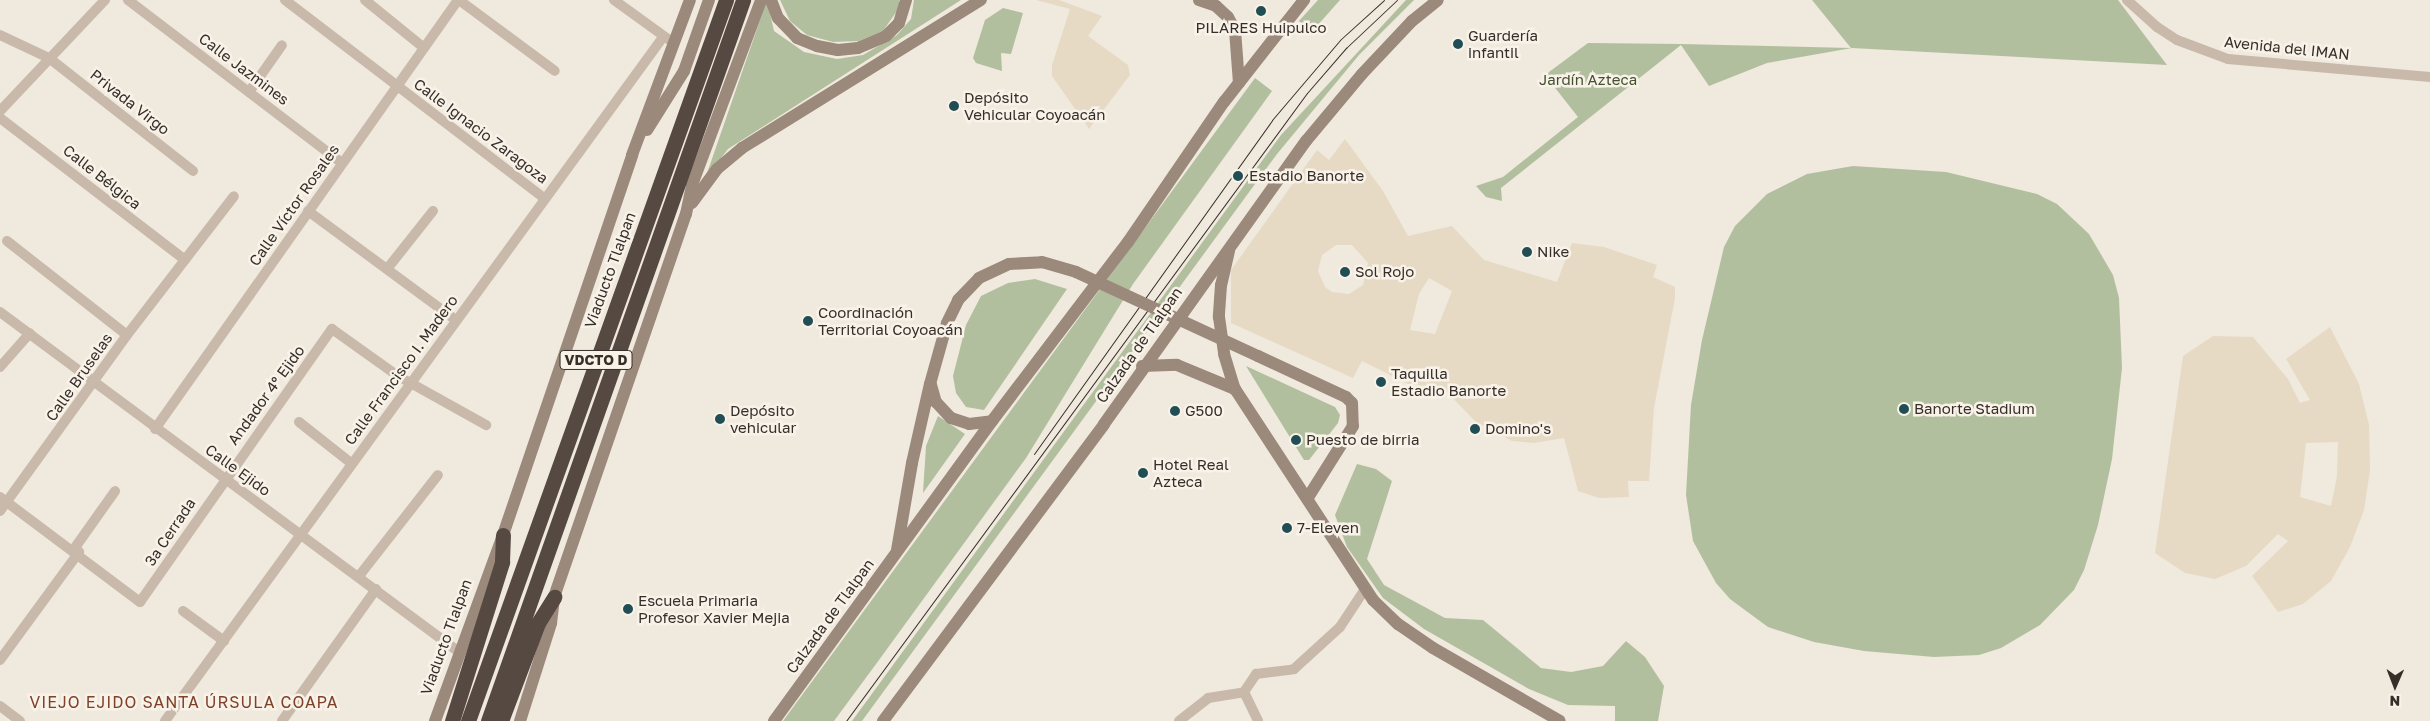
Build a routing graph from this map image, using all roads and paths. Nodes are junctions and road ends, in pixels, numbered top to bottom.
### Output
1 (105, 0) edge
2 (128, 0) edge
3 (285, 0) edge
4 (365, 0) edge
5 (458, 0) edge
6 (614, 0) edge
7 (690, 0) edge
8 (709, 0) edge
9 (726, 0) edge
10 (743, 0) edge
11 (761, 0) edge
12 (771, 0) edge
13 (906, 0) edge
14 (981, 0) edge
15 (1200, 0) edge
16 (1304, 0) edge
17 (1438, 0) edge
18 (2127, 0) edge
19 (0, 35) edge
20 (662, 36) junction
21 (675, 42) junction
22 (282, 45) dead end
23 (424, 48) junction
24 (49, 58) junction
25 (2430, 67) edge
26 (555, 71) dead end
27 (2416, 76) junction
28 (2430, 77) edge
29 (1239, 83) junction
30 (398, 86) junction
31 (249, 92) junction
32 (0, 111) edge
33 (0, 118) edge
34 (632, 155) junction
35 (342, 163) junction
36 (193, 171) dead end
37 (234, 196) dead end
38 (546, 199) junction
39 (308, 210) junction
40 (433, 211) dead end
41 (686, 214) junction
42 (7, 241) dead end
43 (1232, 241) junction
44 (185, 260) junction
45 (387, 269) junction
46 (0, 312) edge
47 (456, 320) junction
48 (30, 333) junction
49 (127, 335) junction
50 (1142, 366) junction
51 (0, 367) edge
52 (95, 382) junction
53 (410, 383) junction
54 (930, 384) junction
55 (1235, 389) junction
56 (992, 420) junction
57 (299, 422) dead end
58 (486, 426) dead end
59 (155, 428) junction
60 (351, 464) junction
61 (438, 475) dead end
62 (224, 479) junction
63 (115, 491) dead end
64 (3, 499) edge
65 (1307, 500) junction
66 (0, 512) edge
67 (302, 535) junction
68 (503, 535) junction
69 (76, 551) junction
70 (897, 552) junction
71 (359, 576) junction
72 (1365, 588) junction
73 (376, 589) junction
74 (554, 597) junction
75 (183, 611) dead end
76 (224, 641) junction
77 (459, 652) junction
78 (0, 660) edge
79 (1244, 692) junction
80 (0, 706) edge
81 (20, 721) edge
82 (165, 721) edge
83 (282, 721) edge
84 (435, 721) edge
85 (452, 721) edge
86 (468, 721) edge
87 (488, 721) edge
88 (501, 721) edge
89 (520, 721) edge
90 (774, 721) edge
91 (882, 721) edge
92 (1178, 721) edge
93 (1258, 721) edge
94 (1560, 721) edge

1 - 24 street
2 - 31 street, Calle Jazmines
3 - 30 street, Calle Ignacio Zaragoza
4 - 23 street
5 - 23 street, Calle Víctor Rosales
5 - 26 street
6 - 20 street
7 - 21 main road, Viaducto Tlalpan
8 - 34 main road
9 - 86 highway, Viaducto Tlalpan / VDCTO D
10 - 87 highway, VDCTO D
11 - 41 main road
12 - 13 main road
14 - 41 main road
15 - 29 main road
16 - 29 main road, Calzada de Tlalpan
17 - 43 main road, Calzada de Tlalpan
18 - 27 street, Avenida del IMAN
19 - 24 street, Privada Virgo
20 - 21 street
20 - 38 street, Calle Francisco I. Madero
21 - 34 main road, Viaducto Tlalpan
22 - 31 street
23 - 30 street, Calle Víctor Rosales
24 - 32 street
24 - 36 street, Privada Virgo
25 - 27 street
27 - 28 street, Avenida del IMAN
29 - 56 main road, Calzada de Tlalpan
30 - 35 street, Calle Víctor Rosales
30 - 38 street, Calle Ignacio Zaragoza
31 - 35 street, Calle Jazmines
33 - 44 street, Calle Bélgica
34 - 68 main road, Viaducto Tlalpan
35 - 39 street, Calle Víctor Rosales
37 - 44 street, Calle Bruselas
38 - 47 street, Calle Francisco I. Madero
39 - 45 street
39 - 59 street, Calle Víctor Rosales
40 - 45 street
41 - 74 main road
42 - 49 street
43 - 50 main road, Calzada de Tlalpan
43 - 55 main road
44 - 49 street, Calle Bruselas
45 - 47 street
46 - 48 street, Calle Ejido
47 - 53 street, Calle Francisco I. Madero
48 - 51 street
48 - 52 street, Calle Ejido
49 - 52 street, Calle Bruselas
50 - 55 main road
50 - 91 main road, Calzada de Tlalpan
52 - 59 street, Calle Ejido
52 - 64 street, Calle Bruselas
53 - 58 street
53 - 60 street, Calle Francisco I. Madero
53 - 62 street, Andador 4º Ejido
54 - 56 main road
54 - 65 main road, bridge
54 - 70 main road
55 - 65 main road
56 - 70 main road, Calzada de Tlalpan
57 - 60 street
59 - 62 street, Calle Ejido
60 - 67 street, Calle Francisco I. Madero
61 - 71 street
62 - 67 street, Calle Ejido
62 - 69 street, 3ª Cerrada
63 - 69 street
64 - 66 street, Calle Bruselas
64 - 69 street
65 - 72 main road
67 - 71 street, Calle Ejido
67 - 76 street, Calle Francisco I. Madero
68 - 77 main road, Viaducto Tlalpan
68 - 85 highway
69 - 78 street
70 - 90 main road, Calzada de Tlalpan
71 - 73 street, Calle Ejido
72 - 79 street
72 - 94 main road
73 - 77 street, Calle Ejido
73 - 83 street
74 - 88 highway
74 - 89 main road
75 - 76 street
76 - 82 street, Calle Francisco I. Madero
77 - 84 main road, Viaducto Tlalpan
79 - 92 street
79 - 93 street
80 - 81 street

